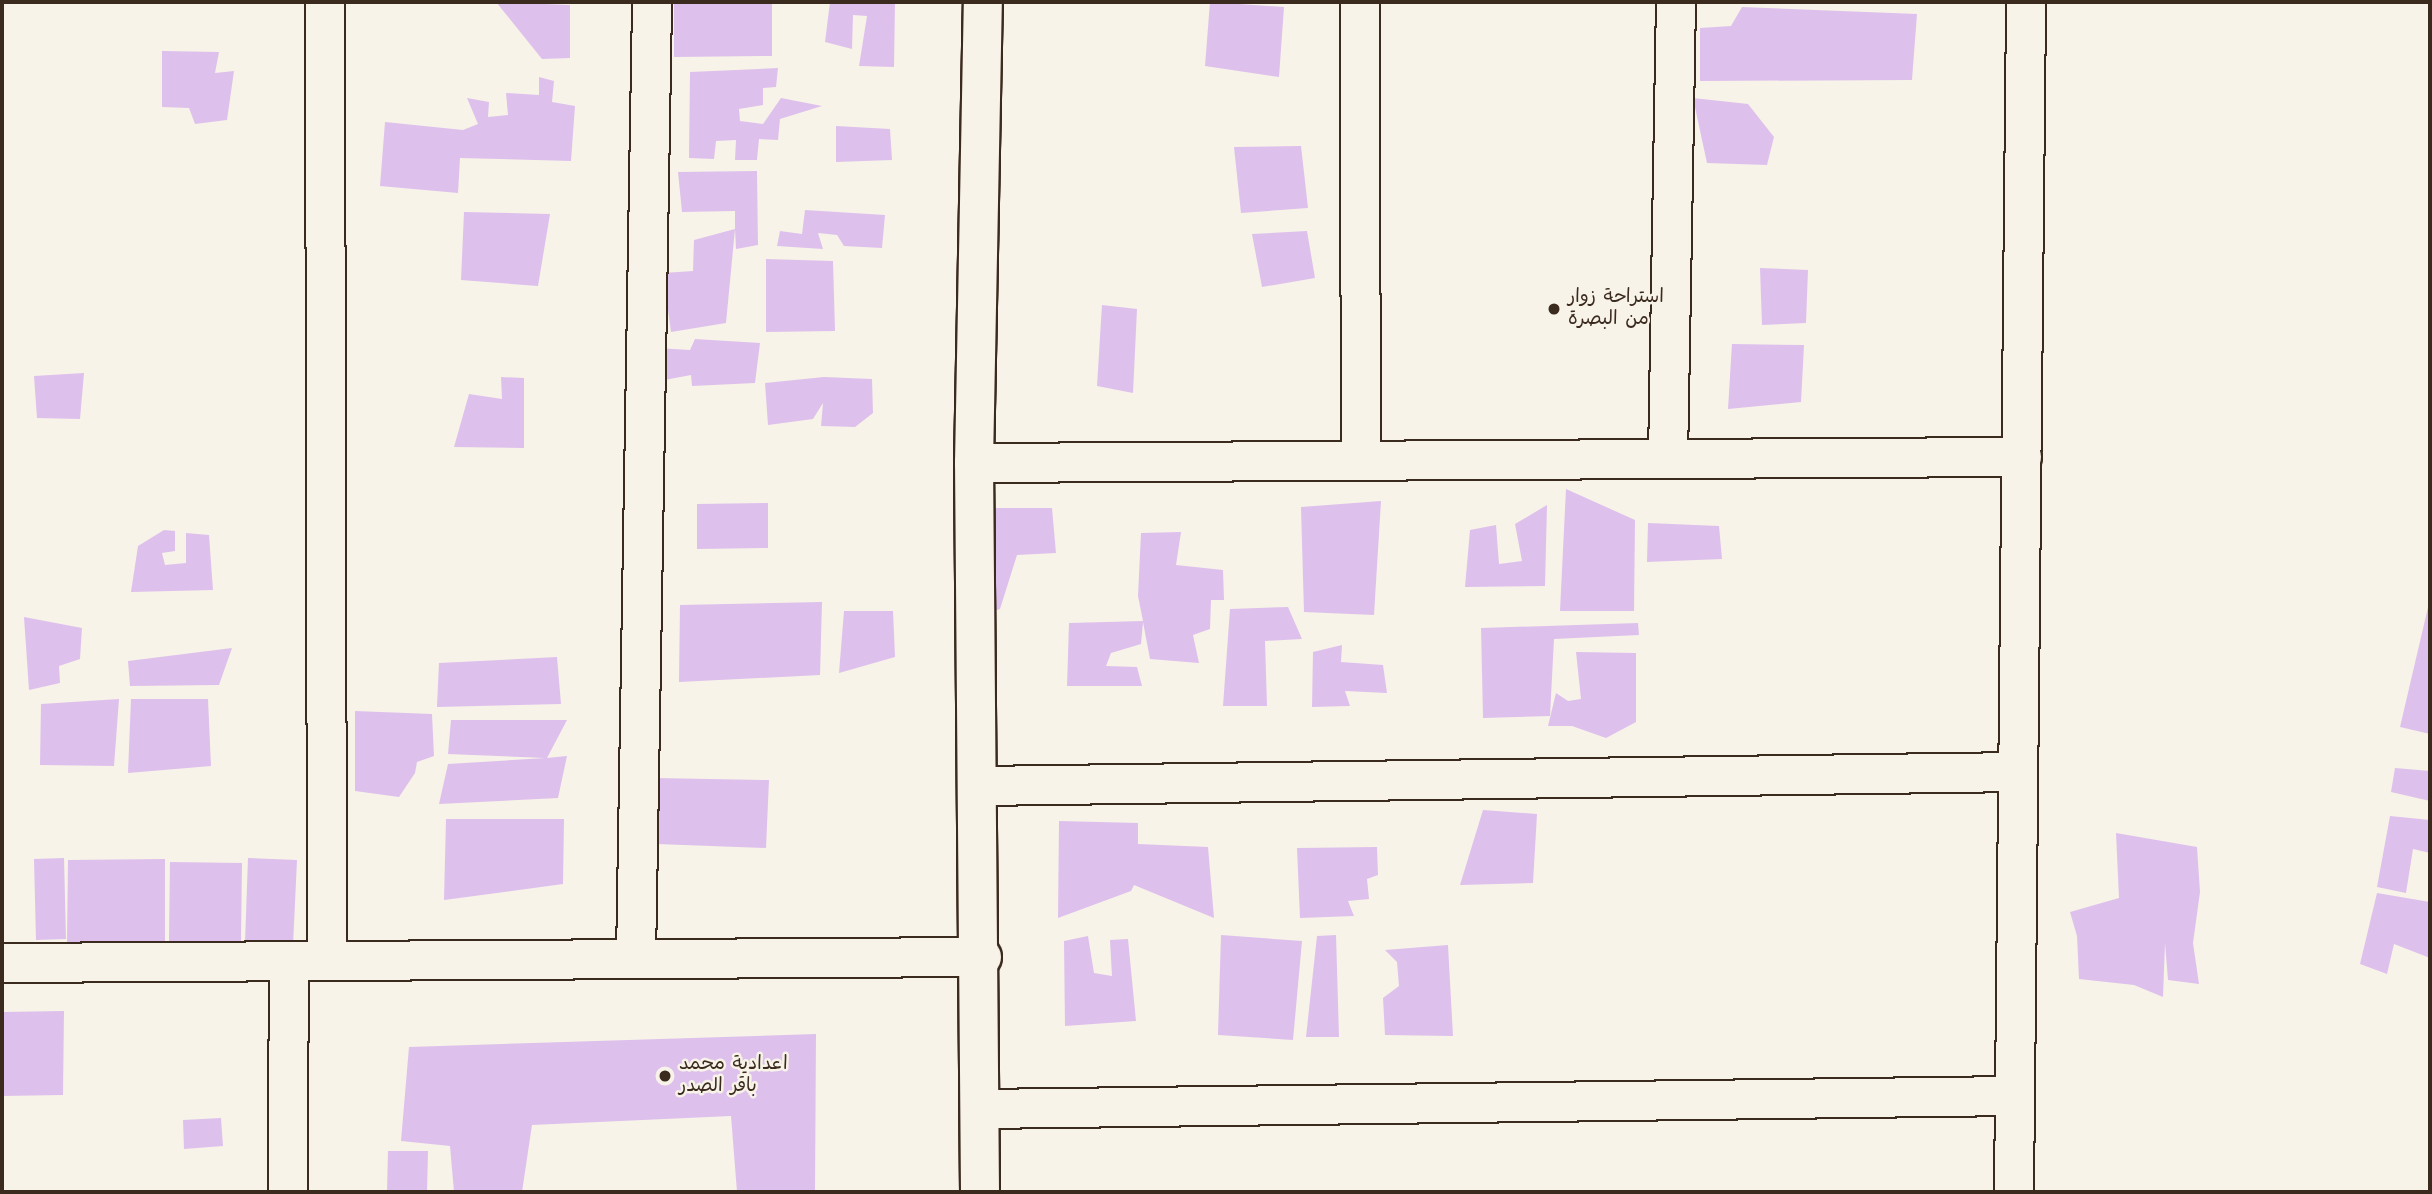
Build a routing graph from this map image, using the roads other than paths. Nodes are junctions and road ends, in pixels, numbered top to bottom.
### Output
1 (325, 2) edge
2 (652, 2) edge
3 (983, 2) edge
4 (1360, 2) edge
5 (1676, 2) edge
6 (2026, 2) edge
7 (2022, 457) junction
8 (1668, 459) junction
9 (1361, 461) junction
10 (974, 463) junction
11 (2018, 772) junction
12 (979, 786) junction
13 (982, 957) junction
14 (636, 959) junction
15 (289, 961) junction
16 (327, 961) junction
17 (2, 963) edge
18 (2015, 1096) junction
19 (980, 1109) junction
20 (288, 1192) edge
21 (980, 1192) edge
22 (2014, 1192) edge

1 - 16 street
2 - 14 street
3 - 10 street
4 - 9 street
5 - 8 street
6 - 7 street
7 - 8 street
7 - 11 street
8 - 9 street
9 - 10 street
10 - 12 street
11 - 12 street
11 - 18 street
12 - 13 street
13 - 14 street
13 - 19 street
14 - 16 street
15 - 16 street
15 - 17 street
15 - 20 street
18 - 19 street
18 - 22 street
19 - 21 street

